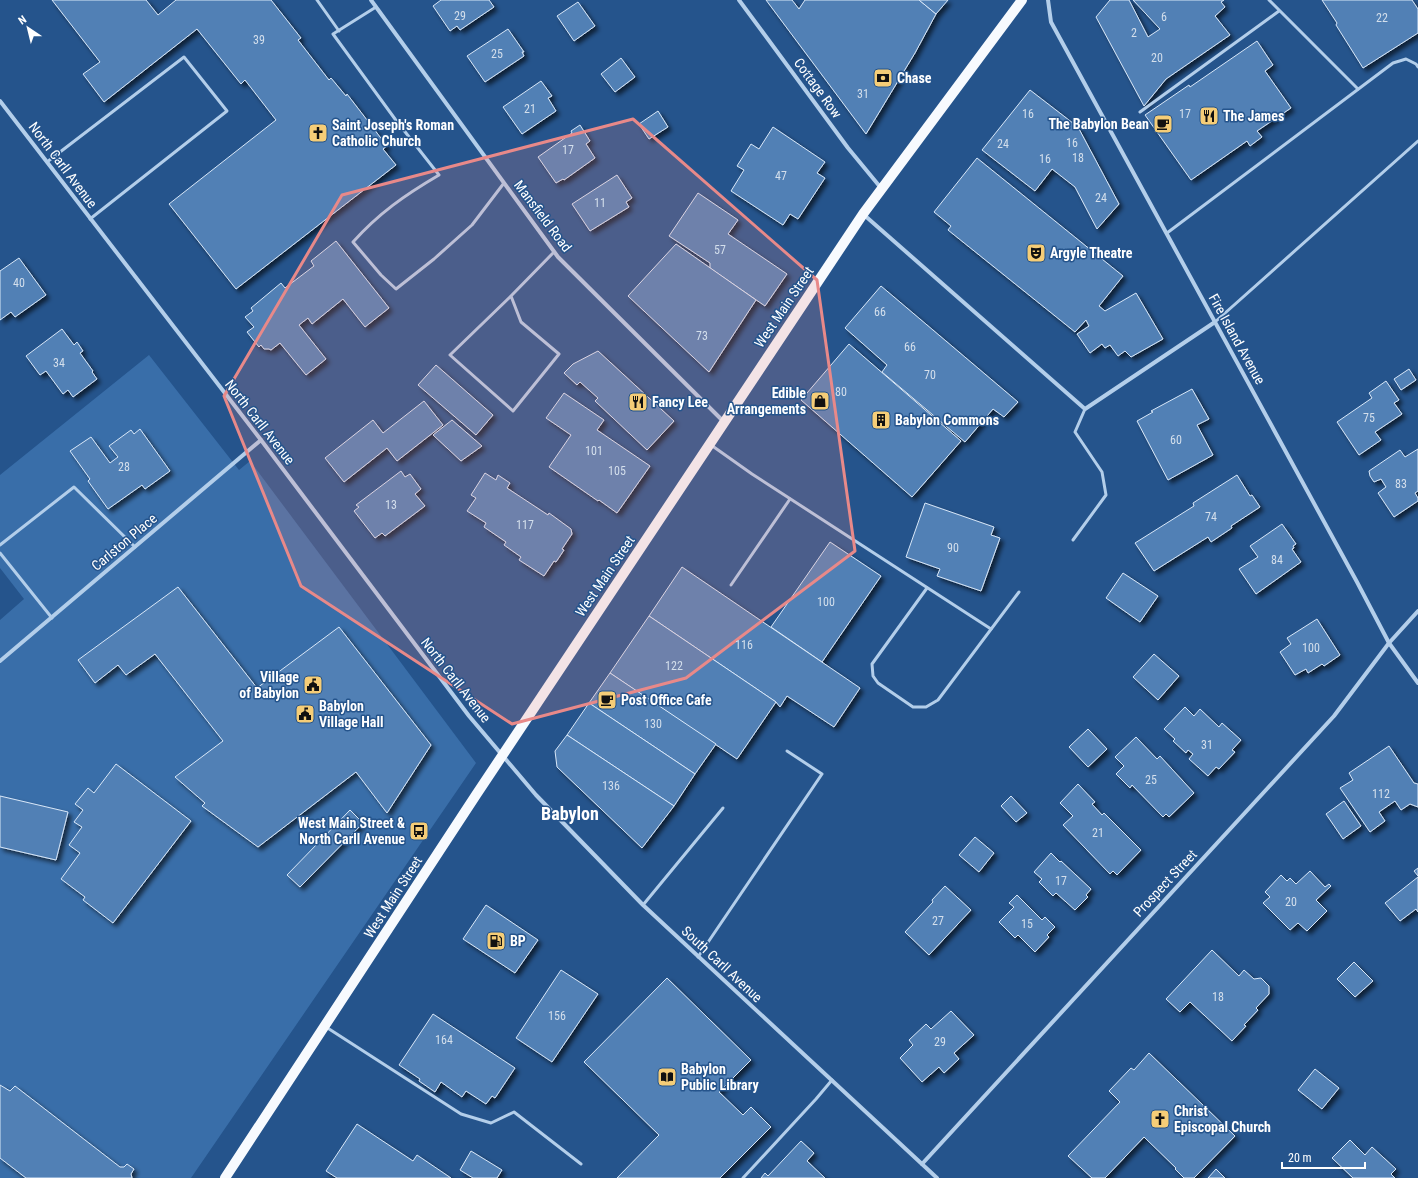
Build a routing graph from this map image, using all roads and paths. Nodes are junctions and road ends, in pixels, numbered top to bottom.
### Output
1 (317, 0) edge
2 (371, 0) edge
3 (739, 0) edge
4 (1022, 0) edge
5 (1048, 0) edge
6 (1269, 0) edge
7 (376, 7) junction
8 (1280, 11) junction
9 (339, 31) junction
10 (1418, 67) edge
11 (1358, 88) junction
12 (0, 102) edge
13 (1140, 112) dead end
14 (1418, 141) edge
15 (47, 162) junction
16 (504, 183) junction
17 (882, 188) junction
18 (863, 214) junction
19 (90, 219) junction
20 (1166, 233) junction
21 (554, 252) junction
22 (511, 296) junction
23 (1215, 322) junction
24 (1085, 410) junction
25 (725, 422) junction
26 (261, 440) junction
27 (710, 444) junction
28 (790, 499) junction
29 (1073, 540) dead end
30 (0, 545) edge
31 (135, 547) junction
32 (0, 553) edge
33 (731, 586) dead end
34 (927, 588) junction
35 (1019, 592) dead end
36 (1418, 611) edge
37 (52, 618) junction
38 (991, 629) junction
39 (1389, 643) junction
40 (0, 662) edge
41 (1418, 683) edge
42 (787, 751) dead end
43 (502, 756) junction
44 (723, 808) dead end
45 (643, 905) junction
46 (698, 957) junction
47 (324, 1026) junction
48 (832, 1080) junction
49 (581, 1164) dead end
50 (922, 1164) junction
51 (225, 1178) edge
52 (742, 1178) edge
53 (937, 1178) edge

1 - 9 lane
2 - 7 street, Mansfield Road
3 - 17 street, Cottage Row
4 - 17 main road, West Main Street
5 - 20 street, Fire Island Avenue
6 - 8 lane
7 - 9 lane
7 - 16 street, Mansfield Road
8 - 11 lane
8 - 13 lane
9 - 16 lane
10 - 11 lane
11 - 20 lane
12 - 15 street, North Carll Avenue
14 - 23 lane
15 - 19 street, North Carll Avenue
15 - 19 lane
16 - 21 street, Mansfield Road
17 - 18 main road, West Main Street
18 - 24 street
18 - 25 main road, West Main Street
19 - 26 street, North Carll Avenue
20 - 23 street, Fire Island Avenue
21 - 22 lane
21 - 25 street, Mansfield Road
22 - 22 lane
23 - 24 street
23 - 39 street, Fire Island Avenue
24 - 29 lane
25 - 27 main road, West Main Street
26 - 31 street, Carlston Place
26 - 43 street, North Carll Avenue
27 - 28 lane
27 - 43 main road, West Main Street
28 - 33 lane
28 - 34 lane
30 - 31 lane
31 - 37 street, Carlston Place
32 - 37 lane
34 - 38 lane
34 - 38 lane
35 - 38 lane
36 - 39 street, Prospect Street
37 - 40 street, Carlston Place
39 - 41 street, Fire Island Avenue
39 - 50 street, Prospect Street
42 - 46 lane
43 - 45 street, South Carll Avenue
43 - 47 main road, West Main Street
44 - 45 lane
45 - 46 street, South Carll Avenue
46 - 48 street, South Carll Avenue
47 - 49 lane
47 - 51 main road, West Main Street
48 - 50 street, South Carll Avenue
48 - 52 lane
50 - 53 street, South Carll Avenue

